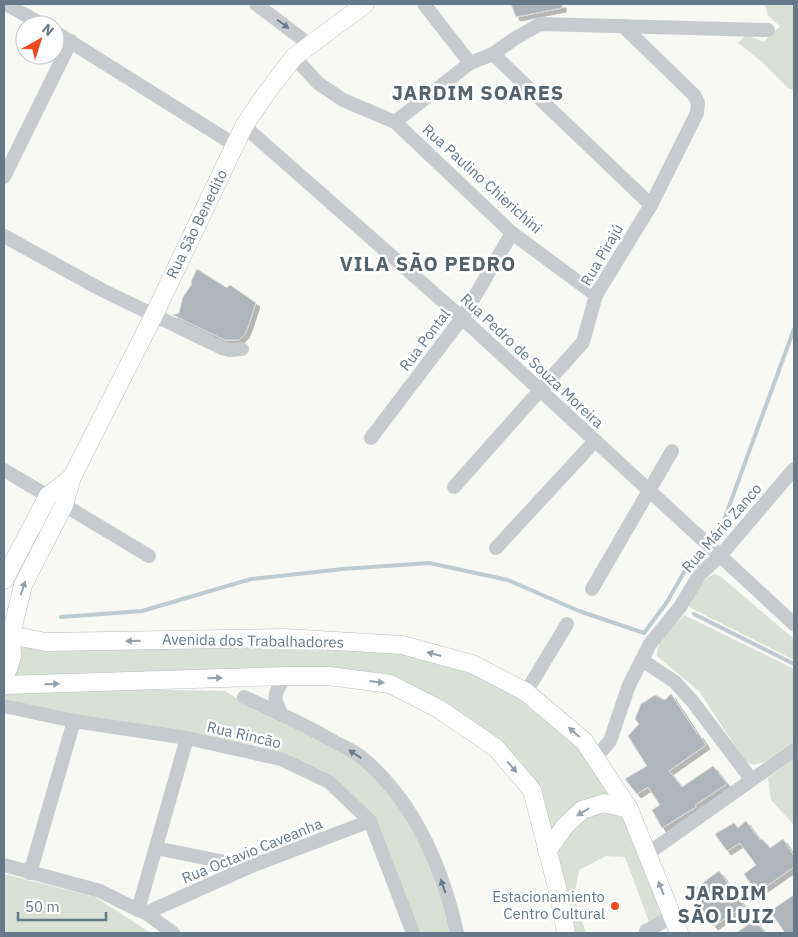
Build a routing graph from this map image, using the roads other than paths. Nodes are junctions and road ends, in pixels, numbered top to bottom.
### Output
1 (6, 4) edge
2 (256, 4) edge
3 (365, 4) edge
4 (424, 4) edge
5 (25, 15) edge
6 (623, 26) junction
7 (768, 30) dead end
8 (65, 38) edge
9 (71, 41) junction
10 (310, 44) junction
11 (493, 54) junction
12 (294, 57) junction
13 (470, 63) junction
14 (395, 122) junction
15 (244, 126) junction
16 (235, 146) junction
17 (4, 177) edge
18 (651, 205) junction
19 (512, 233) junction
20 (4, 236) edge
21 (596, 295) junction
22 (154, 315) junction
23 (462, 318) junction
24 (242, 349) dead end
25 (539, 390) junction
26 (372, 438) dead end
27 (595, 441) junction
28 (672, 451) dead end
29 (794, 469) edge
30 (4, 470) edge
31 (72, 477) junction
32 (454, 487) dead end
33 (649, 491) junction
34 (48, 496) junction
35 (61, 511) junction
36 (496, 548) dead end
37 (149, 556) dead end
38 (720, 556) junction
39 (4, 580) edge
40 (592, 589) dead end
41 (567, 624) dead end
42 (794, 624) edge
43 (7, 635) edge
44 (642, 660) junction
45 (4, 675) edge
46 (285, 676) junction
47 (4, 684) edge
48 (526, 692) junction
49 (244, 697) dead end
50 (4, 706) edge
51 (282, 715) junction
52 (74, 721) junction
53 (187, 738) junction
54 (794, 750) edge
55 (595, 758) junction
56 (751, 780) junction
57 (628, 809) junction
58 (370, 822) junction
59 (156, 848) junction
60 (547, 851) junction
61 (647, 854) junction
62 (4, 864) edge
63 (250, 867) junction
64 (30, 873) junction
65 (142, 911) junction
66 (670, 912) junction
67 (646, 931) dead end
68 (408, 932) edge
69 (173, 933) edge
70 (457, 933) edge
71 (566, 933) edge
72 (679, 933) edge

1 - 5 street
2 -> 10 street
3 - 10 main road, Rua São Benedito
4 - 13 street
6 - 7 street
6 - 11 street
6 - 18 street, Rua Pirajú
8 - 9 street
9 - 16 street
9 - 17 street
10 - 12 main road, Rua São Benedito
11 - 13 street
11 - 18 street
12 - 14 street
12 - 15 main road, Rua São Benedito
13 - 14 street
14 - 19 street, Rua Paulino Chierichini
15 - 16 main road, Rua São Benedito
15 - 23 street, Rua Pedro de Souza Moreira
16 - 22 main road, Rua São Benedito
18 - 21 street, Rua Pirajú
19 - 21 street, Rua Paulino Chierichini
19 - 23 street, Rua Pontal
20 - 22 street
21 - 25 street, Rua Pirajú
22 - 24 street
22 - 31 main road, Rua São Benedito
23 - 25 street, Rua Pedro de Souza Moreira
23 - 26 street, Rua Pontal
25 - 27 street, Rua Pedro de Souza Moreira
25 - 32 street, Rua Pirajú
27 - 33 street, Rua Pedro de Souza Moreira
27 - 36 street
28 - 33 street
29 - 38 street, Rua Mário Zanco
30 - 34 street
31 - 34 main road, Rua São Benedito
31 - 35 main road, Rua São Benedito
33 - 38 street, Rua Pedro de Souza Moreira
33 - 40 street
34 - 35 main road
34 - 39 main road, Rua São Benedito
35 - 37 street
43 -> 35 main road, Rua São Benedito
38 - 42 street, Rua Pedro de Souza Moreira
38 - 44 street, Rua Mário Zanco
41 - 48 street
43 - 45 main road, Rua São Benedito
48 -> 43 main road, Avenida dos Trabalhadores
44 - 55 street, Rua Mário Zanco
44 - 56 street
47 -> 46 main road
46 - 51 street
46 -> 60 main road
55 -> 48 main road, Avenida dos Trabalhadores
49 - 51 street
50 - 52 street, Rua Rincão
70 -> 51 street
52 - 53 street, Rua Rincão
52 - 64 street
53 - 58 street, Rua Rincão
53 - 59 street
54 - 56 street
55 - 57 main road, Avenida dos Trabalhadores
56 - 61 street
57 -> 60 main road
57 - 61 main road, Avenida dos Trabalhadores
58 - 63 street, Rua Octavio Caveanha
58 - 68 street, Rua Rincão
59 - 63 street
59 - 65 street
60 - 71 main road
66 -> 61 main road, Avenida dos Trabalhadores
62 - 64 street
63 - 65 street, Rua Octavio Caveanha
64 - 65 street
65 - 69 street
66 - 67 street
66 - 72 main road, Avenida dos Trabalhadores

